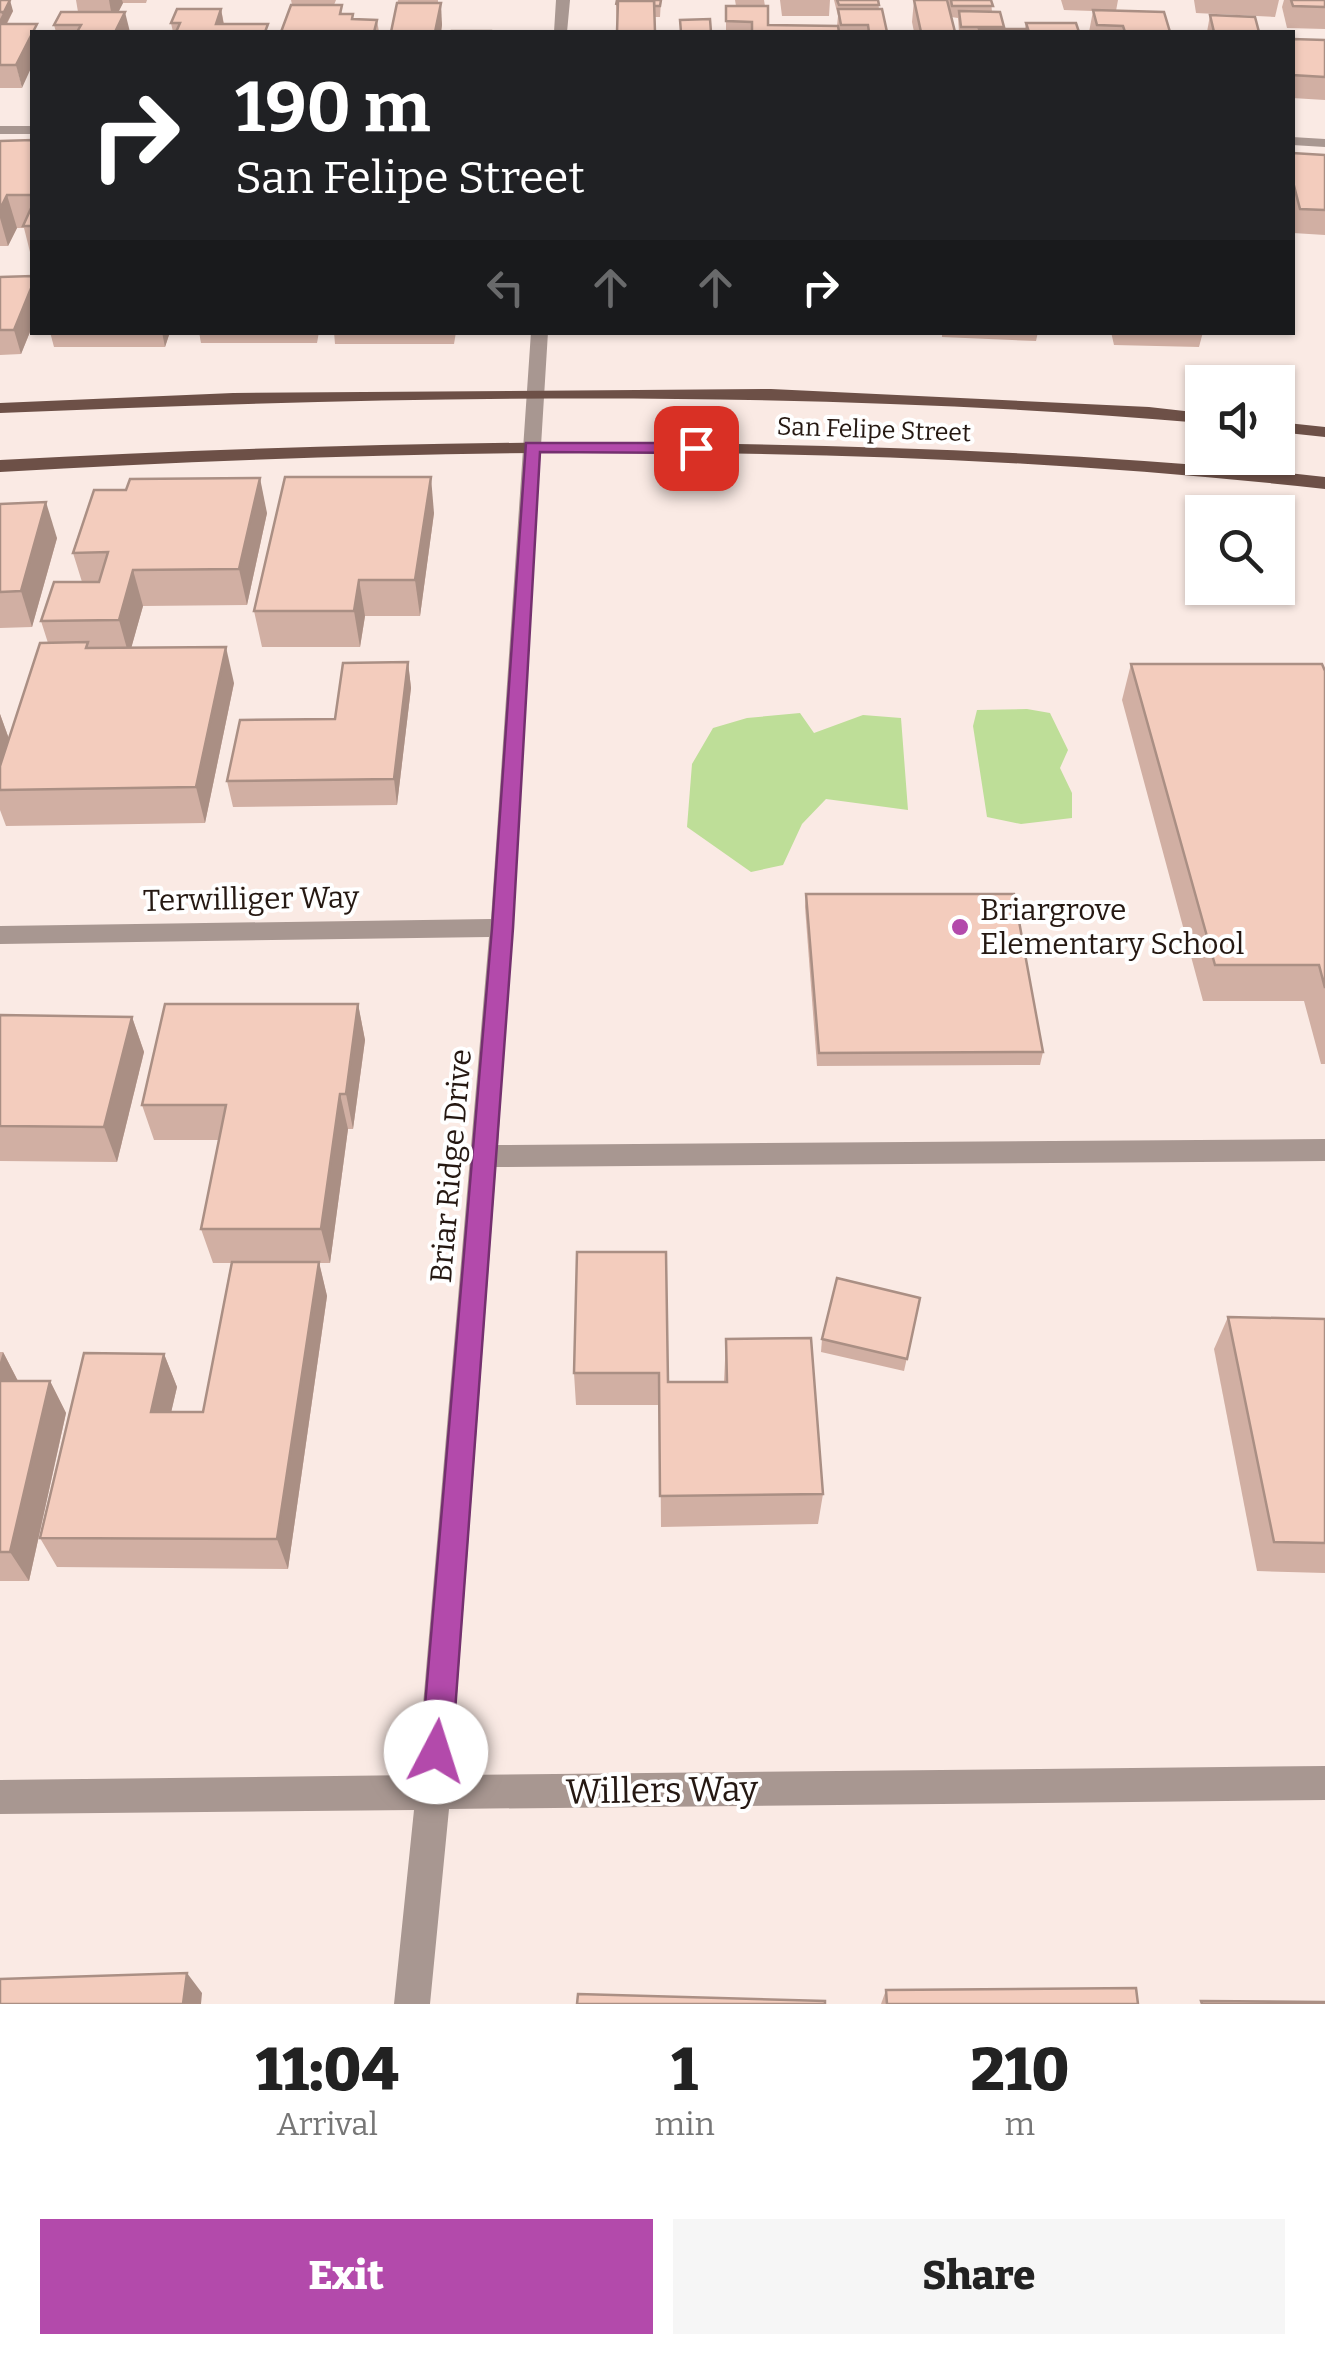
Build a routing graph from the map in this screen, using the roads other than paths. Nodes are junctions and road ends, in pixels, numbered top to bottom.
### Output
1 (563, 0) edge
2 (561, 30) edge
3 (0, 130) edge
4 (30, 130) edge
5 (1295, 141) edge
6 (1325, 143) edge
7 (540, 335) edge
8 (535, 395) junction
9 (0, 408) edge
10 (1185, 416) edge
11 (1295, 428) edge
12 (1325, 432) edge
13 (532, 447) junction
14 (0, 466) edge
15 (1325, 484) edge
16 (502, 928) junction
17 (0, 934) edge
18 (1325, 1150) edge
19 (484, 1156) junction
20 (1325, 1783) edge
21 (433, 1792) junction
22 (0, 1797) edge
23 (412, 2004) edge

1 - 2 street
3 - 4 street
5 - 6 street
7 - 8 street, Briar Ridge Drive
8 - 9 main road, San Felipe Street
8 - 10 main road, San Felipe Street
8 - 13 street, Briar Ridge Drive
11 - 12 main road
13 - 14 main road, San Felipe Street
13 - 15 main road, San Felipe Street
13 - 16 street, Briar Ridge Drive
16 - 17 street, Terwilliger Way
16 - 19 street, Briar Ridge Drive
18 - 19 street
19 - 21 street, Briar Ridge Drive
20 - 21 street, Willers Way
21 - 22 street, Willers Way
21 - 23 street, Briar Ridge Drive

